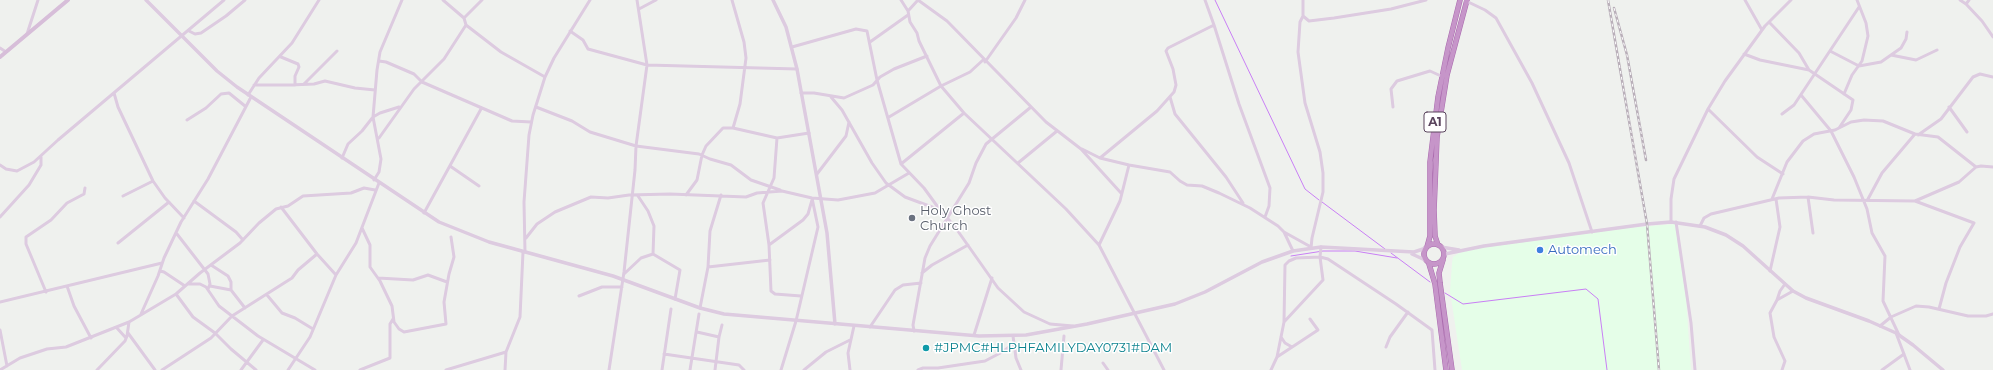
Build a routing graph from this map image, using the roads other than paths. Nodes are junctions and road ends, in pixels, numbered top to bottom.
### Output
1 (38, 0) edge
2 (68, 0) edge
3 (146, 0) edge
4 (224, 0) edge
5 (245, 0) edge
6 (319, 0) edge
7 (402, 0) edge
8 (443, 0) edge
9 (482, 0) edge
10 (590, 0) edge
11 (637, 0) edge
12 (656, 0) edge
13 (732, 0) edge
14 (773, 0) edge
15 (901, 0) edge
16 (918, 0) edge
17 (1025, 0) edge
18 (1205, 0) edge
19 (1303, 0) edge
20 (1426, 0) edge
21 (1460, 0) edge
22 (1745, 0) edge
23 (1791, 0) edge
24 (1857, 0) edge
25 (1960, 0) edge
26 (1969, 0) edge
27 (1467, 1) edge
28 (1966, 4) junction
29 (1859, 7) junction
30 (639, 9) junction
31 (908, 13) junction
32 (1303, 16) junction
33 (464, 18) junction
34 (1769, 22) junction
35 (466, 25) junction
36 (1214, 25) junction
37 (1762, 30) junction
38 (189, 31) junction
39 (570, 31) junction
40 (1907, 32) dead end
41 (27, 35) junction
42 (183, 36) junction
43 (1993, 37) edge
44 (870, 42) junction
45 (792, 47) junction
46 (0, 48) edge
47 (1937, 50) dead end
48 (337, 51) dead end
49 (1830, 51) junction
50 (6, 52) junction
51 (1744, 54) junction
52 (281, 56) junction
53 (927, 56) junction
54 (1891, 56) junction
55 (0, 57) edge
56 (379, 61) junction
57 (984, 61) junction
58 (647, 65) junction
59 (1859, 66) junction
60 (745, 69) junction
61 (797, 70) junction
62 (1809, 70) junction
63 (1814, 74) junction
64 (1441, 76) junction
65 (545, 77) junction
66 (1993, 77) edge
67 (878, 80) junction
68 (422, 82) junction
69 (304, 84) junction
70 (254, 85) junction
71 (295, 85) junction
72 (941, 86) junction
73 (375, 90) junction
74 (114, 93) junction
75 (802, 93) junction
76 (1844, 94) junction
77 (1801, 95) junction
78 (249, 96) junction
79 (831, 97) junction
80 (1170, 97) junction
81 (843, 98) junction
82 (245, 106) junction
83 (840, 106) junction
84 (399, 107) junction
85 (536, 107) junction
86 (1031, 107) junction
87 (1393, 107) dead end
88 (1948, 108) junction
89 (482, 109) junction
90 (1708, 109) junction
91 (1850, 110) junction
92 (964, 113) junction
93 (1782, 114) dead end
94 (374, 117) junction
95 (889, 117) junction
96 (187, 120) dead end
97 (1854, 121) junction
98 (531, 122) junction
99 (850, 122) junction
100 (733, 128) junction
101 (1838, 129) junction
102 (1057, 131) junction
103 (1831, 131) junction
104 (809, 132) junction
105 (1967, 132) dead end
106 (1917, 135) junction
107 (777, 138) junction
108 (992, 138) junction
109 (378, 139) junction
110 (636, 146) junction
111 (1081, 149) junction
112 (702, 155) junction
113 (41, 157) junction
114 (342, 158) junction
115 (1100, 158) junction
116 (1018, 163) junction
117 (901, 164) junction
118 (0, 165) edge
119 (1129, 165) junction
120 (450, 166) junction
121 (1976, 167) junction
122 (1993, 167) edge
123 (909, 173) junction
124 (817, 174) junction
125 (1783, 174) junction
126 (374, 180) junction
127 (153, 181) junction
128 (379, 183) junction
129 (479, 186) dead end
130 (770, 186) junction
131 (889, 186) junction
132 (85, 188) dead end
133 (375, 190) junction
134 (782, 191) junction
135 (767, 192) junction
136 (1121, 193) junction
137 (686, 195) junction
138 (721, 195) junction
139 (123, 196) dead end
140 (632, 196) junction
141 (638, 196) junction
142 (1808, 197) junction
143 (821, 198) junction
144 (812, 199) junction
145 (1774, 199) junction
146 (1863, 199) junction
147 (1868, 199) junction
148 (194, 201) junction
149 (1916, 201) junction
150 (169, 202) junction
151 (1244, 205) junction
152 (281, 207) junction
153 (940, 210) junction
154 (424, 213) junction
155 (0, 217) edge
156 (948, 217) junction
157 (1265, 217) junction
158 (184, 218) junction
159 (1671, 222) junction
160 (1676, 222) junction
161 (1700, 226) junction
162 (362, 228) junction
163 (1284, 232) junction
164 (1592, 232) junction
165 (1813, 233) dead end
166 (177, 234) junction
167 (451, 237) dead end
168 (526, 238) junction
169 (243, 240) junction
170 (118, 243) dead end
171 (769, 245) junction
172 (968, 245) junction
173 (1100, 245) junction
174 (1440, 246) junction
175 (1311, 247) junction
176 (1321, 247) junction
177 (1426, 247) junction
178 (1460, 250) junction
179 (1293, 251) junction
180 (524, 252) junction
181 (1406, 252) junction
182 (317, 254) junction
183 (653, 254) junction
184 (1445, 254) junction
185 (1320, 257) junction
186 (770, 260) junction
187 (1443, 260) junction
188 (1427, 262) junction
189 (162, 263) junction
190 (211, 265) junction
191 (708, 267) junction
192 (205, 270) junction
193 (1770, 271) junction
194 (160, 272) junction
195 (922, 273) junction
196 (624, 274) junction
197 (336, 275) junction
198 (378, 278) junction
199 (992, 278) junction
200 (623, 280) junction
201 (447, 282) junction
202 (921, 283) junction
203 (1785, 284) junction
204 (187, 285) junction
205 (67, 286) junction
206 (622, 287) junction
207 (209, 288) junction
208 (231, 290) junction
209 (1793, 291) junction
210 (46, 292) junction
211 (176, 294) junction
212 (267, 294) junction
213 (579, 296) dead end
214 (801, 296) junction
215 (674, 299) junction
216 (1777, 300) junction
217 (0, 302) edge
218 (245, 308) junction
219 (700, 308) junction
220 (671, 309) dead end
221 (1939, 309) junction
222 (1408, 312) junction
223 (141, 314) junction
224 (699, 314) dead end
225 (1136, 314) junction
226 (1993, 314) edge
227 (232, 316) junction
228 (1891, 317) junction
229 (1310, 319) dead end
230 (393, 320) junction
231 (796, 321) junction
232 (129, 322) junction
233 (1284, 322) junction
234 (835, 324) junction
235 (722, 325) dead end
236 (116, 326) junction
237 (854, 326) junction
238 (1075, 326) junction
239 (1880, 326) junction
240 (870, 327) junction
241 (313, 329) junction
242 (0, 330) edge
243 (914, 331) junction
244 (697, 332) junction
245 (128, 333) junction
246 (215, 333) junction
247 (1897, 334) junction
248 (974, 336) junction
249 (1013, 336) junction
250 (1064, 336) dead end
251 (719, 337) junction
252 (1281, 337) junction
253 (91, 338) junction
254 (126, 338) junction
255 (263, 340) junction
256 (850, 340) junction
257 (1014, 343) junction
258 (1292, 347) junction
259 (1386, 348) dead end
260 (506, 352) junction
261 (664, 354) junction
262 (1904, 354) junction
263 (692, 357) junction
264 (1276, 357) junction
265 (297, 358) junction
266 (716, 361) junction
267 (246, 362) junction
268 (1103, 363) dead end
269 (7, 366) junction
270 (951, 368) edge
271 (1452, 368) edge
272 (1783, 368) edge
273 (1163, 369) edge
274 (0, 370) edge
275 (97, 370) edge
276 (155, 370) edge
277 (162, 370) edge
278 (241, 370) edge
279 (256, 370) edge
280 (288, 370) edge
281 (315, 370) edge
282 (360, 370) edge
283 (446, 370) edge
284 (505, 370) edge
285 (609, 370) edge
286 (662, 370) edge
287 (690, 370) edge
288 (715, 370) edge
289 (744, 370) edge
290 (781, 370) edge
291 (804, 370) edge
292 (850, 370) edge
293 (918, 370) edge
294 (1021, 370) edge
295 (1061, 370) edge
296 (1108, 370) edge
297 (1271, 370) edge
298 (1435, 370) edge
299 (1446, 370) edge
300 (1456, 370) edge
301 (1695, 370) edge
302 (1788, 370) edge
303 (1882, 370) edge
304 (1910, 370) edge
305 (1943, 370) edge

1 - 41 street
2 - 41 main road
3 - 42 street
4 - 38 street
5 - 38 street
6 - 52 street
7 - 56 street
8 - 33 street
9 - 33 street
10 - 39 street
11 - 30 street
12 - 30 street
13 - 60 street
14 - 45 street
15 - 31 street
16 - 31 street
16 - 57 street
17 - 57 street
18 - 36 street
19 - 32 street
20 - 32 street
21 - 64 highway, A1
22 - 37 street
23 - 34 street
24 - 29 street
25 - 28 street
26 - 28 street
27 - 164 street
27 - 174 highway, A1
28 - 43 street
29 - 49 street
29 - 59 street
30 - 58 street
31 - 44 street
31 - 53 street
32 - 175 street
33 - 35 street
34 - 37 street
34 - 62 street
35 - 65 street
35 - 68 street
36 - 80 street
36 - 157 street
37 - 51 street
38 - 42 street
39 - 58 street
39 - 65 street
40 - 54 street
41 - 50 main road
42 - 74 street
42 - 78 street
44 - 45 street
44 - 67 street
45 - 61 street
46 - 50 street
47 - 54 street
48 - 69 street
49 - 59 street
49 - 63 street
50 - 55 main road
51 - 62 street
51 - 90 street
52 - 70 street
52 - 71 street
53 - 67 street
53 - 72 street
54 - 59 street
56 - 68 street
56 - 73 street
57 - 72 street
57 - 86 street
58 - 60 street
58 - 110 street
59 - 76 street
60 - 61 street
60 - 100 street
61 - 75 street
62 - 63 street
63 - 76 street
63 - 77 street
64 - 87 street
64 - 177 highway, A1
65 - 85 street
66 - 88 street
67 - 81 street
67 - 95 street
68 - 84 street
68 - 89 street
69 - 71 street
69 - 73 street
70 - 71 street
70 - 78 street
72 - 92 street
72 - 95 street
73 - 94 street
74 - 113 street
74 - 127 street
75 - 79 street
75 - 104 street
76 - 91 street
77 - 93 street
77 - 103 street
78 - 82 street
78 - 114 street
79 - 81 street
79 - 83 street
80 - 115 street
80 - 151 street
81 - 83 street
82 - 96 street
82 - 148 street
83 - 99 street
84 - 94 street
84 - 109 street
85 - 98 street
85 - 110 street
86 - 102 street
86 - 108 street
88 - 105 street
88 - 106 street
89 - 98 street
89 - 120 street
90 - 125 street
90 - 159 street
91 - 97 street
91 - 101 street
92 - 108 street
92 - 117 street
94 - 109 street
94 - 114 street
95 - 117 street
97 - 101 street
97 - 106 street
98 - 168 street
99 - 124 street
99 - 131 street
100 - 107 street
100 - 112 street
101 - 103 street
102 - 111 street
102 - 116 street
103 - 125 street
103 - 146 street
104 - 107 street
104 - 124 street
106 - 121 street
106 - 147 street
107 - 130 street
108 - 116 street
108 - 156 street
109 - 126 street
110 - 112 street
110 - 140 street
111 - 115 street
111 - 136 street
112 - 130 street
112 - 137 street
113 - 118 street
113 - 155 street
114 - 126 street
115 - 119 street
116 - 173 street
117 - 123 street
119 - 136 street
119 - 151 street
120 - 129 street
120 - 154 street
121 - 122 street
121 - 149 street
123 - 131 street
123 - 153 street
124 - 143 street
125 - 145 street
126 - 128 street
127 - 139 street
127 - 150 street
128 - 133 street
128 - 154 street
130 - 134 street
130 - 135 street
131 - 143 street
131 - 153 street
132 - 210 street
133 - 152 street
133 - 162 street
134 - 135 street
134 - 144 street
135 - 138 street
135 - 171 street
136 - 173 street
137 - 138 street
137 - 141 street
138 - 191 street
140 - 141 street
140 - 168 street
140 - 196 street
141 - 183 street
142 - 145 street
142 - 146 street
142 - 165 street
143 - 144 street
143 - 234 street
144 - 171 street
144 - 214 street
145 - 161 street
145 - 193 street
146 - 147 street
146 - 228 street
147 - 149 street
148 - 158 street
148 - 169 street
149 - 221 street
150 - 158 street
150 - 170 street
151 - 157 street
152 - 169 street
152 - 182 street
153 - 156 street
154 - 180 street
156 - 172 street
156 - 195 street
157 - 163 street
158 - 166 street
159 - 160 street
159 - 164 street
160 - 161 street
160 - 301 street
161 - 193 street
162 - 197 street
162 - 198 street
163 - 175 street
163 - 179 street
164 - 178 street
166 - 189 street
166 - 192 street
167 - 201 street
168 - 180 street
169 - 190 street
171 - 186 street
172 - 195 street
172 - 199 street
173 - 225 street
174 - 177 highway
174 - 178 street
174 - 184 highway, A1
175 - 176 street
175 - 179 street
176 - 181 street
176 - 185 street
177 - 181 street
177 - 188 highway, A1
178 - 184 street
179 - 225 street
180 - 200 street
180 - 260 street
181 - 188 street
182 - 197 street
182 - 212 street
183 - 196 street
183 - 215 street
184 - 187 highway
185 - 222 street
185 - 233 street
185 - 233 street
186 - 191 street
186 - 214 street
187 - 188 highway
187 - 271 highway
188 - 299 highway, A1
189 - 194 street
189 - 205 street
190 - 192 street
190 - 208 street
191 - 219 street
192 - 204 street
192 - 207 street
193 - 203 street
194 - 204 street
194 - 223 street
195 - 202 street
196 - 200 street
197 - 241 street
198 - 201 street
198 - 230 street
199 - 238 street
199 - 248 street
200 - 206 street
200 - 215 street
201 - 230 street
202 - 240 street
202 - 243 street
203 - 209 street
203 - 216 street
204 - 207 street
204 - 211 street
205 - 210 street
205 - 253 street
206 - 213 street
206 - 285 street
207 - 208 street
207 - 227 street
208 - 218 street
209 - 216 street
209 - 239 street
210 - 217 street
211 - 223 street
211 - 246 street
212 - 218 street
212 - 241 street
214 - 231 street
215 - 219 street
216 - 272 street
218 - 227 street
219 - 231 street
220 - 261 street
221 - 226 street
221 - 228 street
222 - 259 street
222 - 298 street
223 - 232 street
224 - 244 street
225 - 238 street
225 - 273 street
227 - 246 street
227 - 255 street
228 - 239 street
228 - 247 street
229 - 258 street
230 - 282 street
231 - 234 street
231 - 290 street
232 - 236 street
232 - 245 street
233 - 252 street
234 - 237 street
235 - 251 street
236 - 253 street
236 - 254 street
237 - 240 street
237 - 256 street
238 - 249 street
239 - 247 street
240 - 243 street
241 - 265 street
242 - 269 street
243 - 248 street
244 - 251 street
244 - 263 street
245 - 254 street
245 - 276 street
246 - 267 street
246 - 277 street
247 - 262 street
247 - 305 street
248 - 249 street
249 - 257 street
250 - 295 street
251 - 266 street
252 - 258 street
252 - 264 street
253 - 269 street
254 - 275 street
255 - 265 street
255 - 267 street
256 - 291 street
256 - 292 street
257 - 270 street
257 - 294 street
258 - 264 street
260 - 283 street
260 - 284 street
261 - 263 street
261 - 286 street
262 - 303 street
262 - 304 street
263 - 266 street
263 - 287 street
264 - 297 street
265 - 280 street
265 - 281 street
266 - 288 street
266 - 289 street
267 - 278 street
267 - 279 street
268 - 296 street
269 - 274 street
270 - 293 street
271 - 300 highway
272 - 302 street

